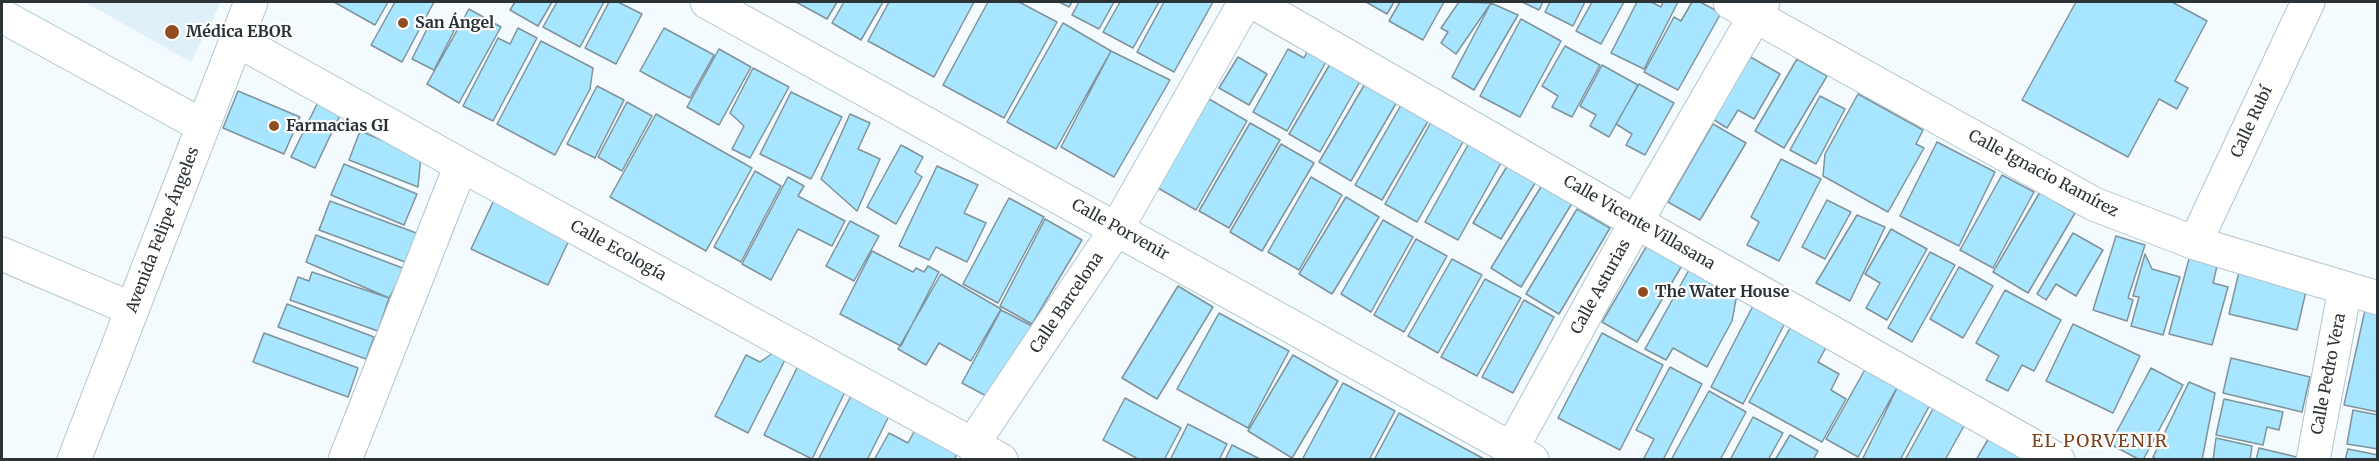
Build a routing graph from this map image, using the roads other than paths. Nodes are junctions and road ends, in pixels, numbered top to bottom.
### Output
1 (251, 2) edge
2 (1245, 2) edge
3 (1253, 2) edge
4 (2308, 2) edge
5 (721, 5) edge
6 (1750, 6) edge
7 (2, 16) edge
8 (237, 40) junction
9 (203, 126) junction
10 (461, 165) junction
11 (1636, 222) junction
12 (1117, 228) junction
13 (2195, 243) junction
14 (2, 254) edge
15 (2345, 289) junction
16 (2378, 298) edge
17 (132, 309) junction
18 (972, 445) junction
19 (1522, 454) edge
20 (74, 459) edge
21 (345, 459) edge
22 (1001, 459) edge
23 (2058, 459) edge
24 (2313, 459) edge

1 - 8 street, Avenida Felipe Ángeles
2 - 12 street, Calle Barcelona
3 - 11 street, Calle Vicente Villasana
4 - 13 street, Calle Rubí
5 - 12 street, Calle Porvenir
6 - 11 street, Calle Asturias
6 - 13 street, Calle Ignacio Ramírez
7 - 9 street
8 - 9 street, Avenida Felipe Ángeles
8 - 10 street, Calle Ecología
9 - 17 street, Avenida Felipe Ángeles
10 - 18 street, Calle Ecología
10 - 21 street
11 - 19 street, Calle Asturias
11 - 23 street, Calle Vicente Villasana
12 - 18 street, Calle Barcelona
12 - 19 street, Calle Porvenir
13 - 15 street, Calle Ignacio Ramírez
14 - 17 street
15 - 16 street, Calle Ignacio Ramírez
15 - 24 street, Calle Pedro Vera
17 - 20 street, Avenida Felipe Ángeles
18 - 22 street, Calle Ecología

